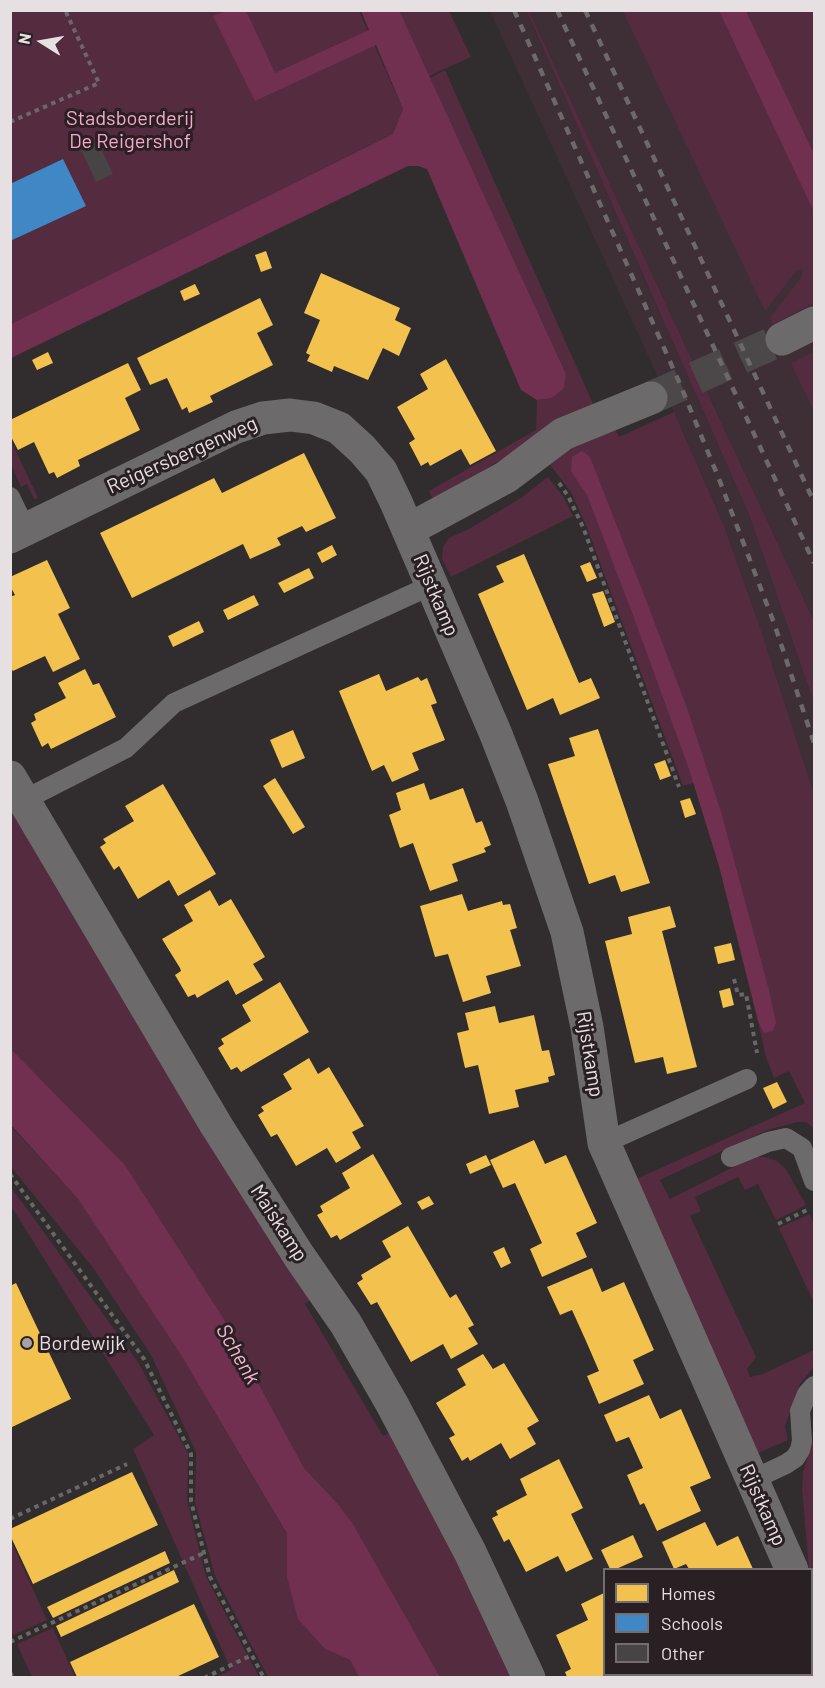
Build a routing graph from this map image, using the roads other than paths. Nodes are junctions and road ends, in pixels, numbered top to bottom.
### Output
1 (814, 323) edge
2 (783, 339) tunnel mouth
3 (651, 398) tunnel mouth
4 (10, 497) edge
5 (408, 530) junction
6 (18, 534) edge
7 (432, 585) junction
8 (17, 789) edge
9 (747, 1079) road end
10 (604, 1143) junction
11 (731, 1157) dead end
12 (814, 1181) edge
13 (814, 1386) edge
14 (752, 1480) junction
15 (792, 1568) edge
16 (529, 1677) edge

1 - 2 street
3 - 5 street
4 - 6 lane, Reigersbergenweg
5 - 6 street, Reigersbergenweg
5 - 7 street, Rijstkamp
7 - 8 lane
7 - 10 street, Rijstkamp
8 - 16 street, Maiskamp
9 - 10 lane
10 - 14 street, Rijstkamp
11 - 12 lane
13 - 14 lane
14 - 15 street, Rijstkamp

